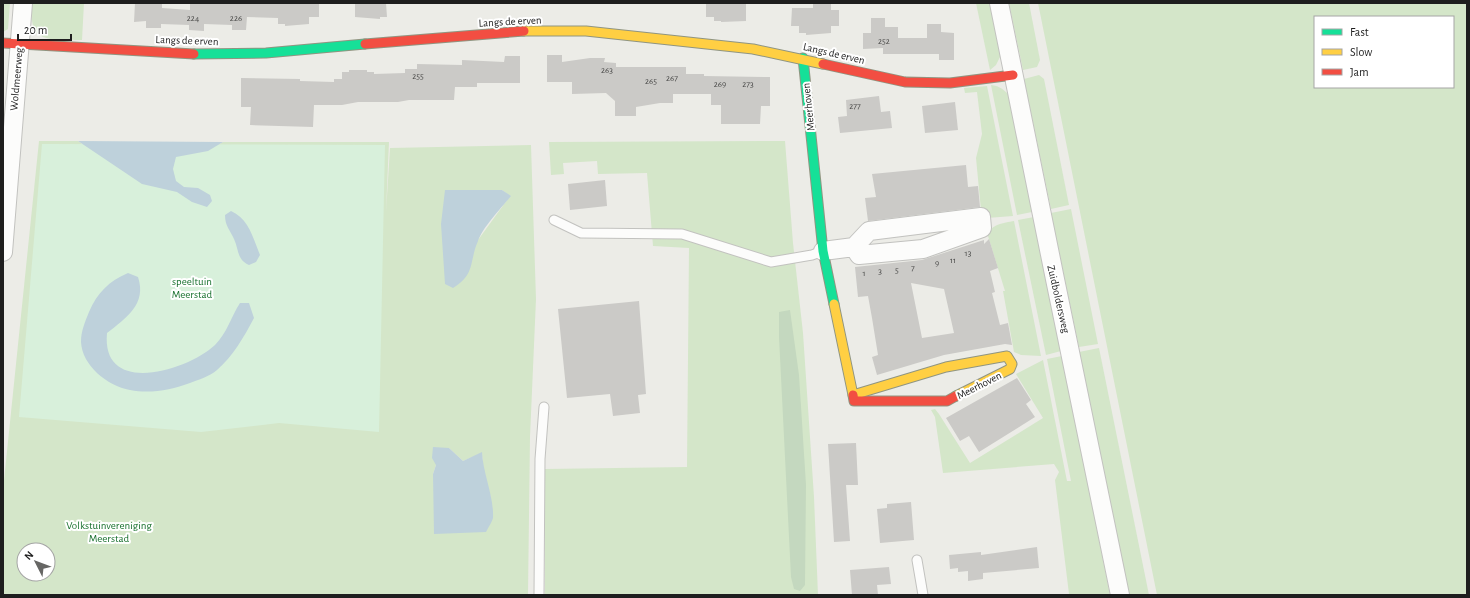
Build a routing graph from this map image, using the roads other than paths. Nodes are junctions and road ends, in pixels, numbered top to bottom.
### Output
1 (22, 3) edge
2 (999, 3) edge
3 (11, 44) edge
4 (803, 58) junction
5 (1013, 75) junction
6 (554, 220) dead end
7 (854, 247) junction
8 (823, 251) junction
9 (3, 252) edge
10 (853, 394) junction
11 (544, 407) dead end
12 (917, 560) dead end
13 (539, 595) edge
14 (923, 595) edge
15 (1120, 595) edge

1 - 3 street, Woldmeerweg
2 - 5 street, Zuidboldersweg
3 - 4 street, Langs de erven
3 - 9 street, Woldmeerweg
4 - 5 street, Langs de erven
4 - 8 street, Meerhoven
5 - 15 street, Zuidboldersweg
6 - 8 lane
7 - 7 street
7 - 8 street
8 - 10 street, Meerhoven
10 - 10 street, Meerhoven
11 - 13 lane
12 - 14 lane

